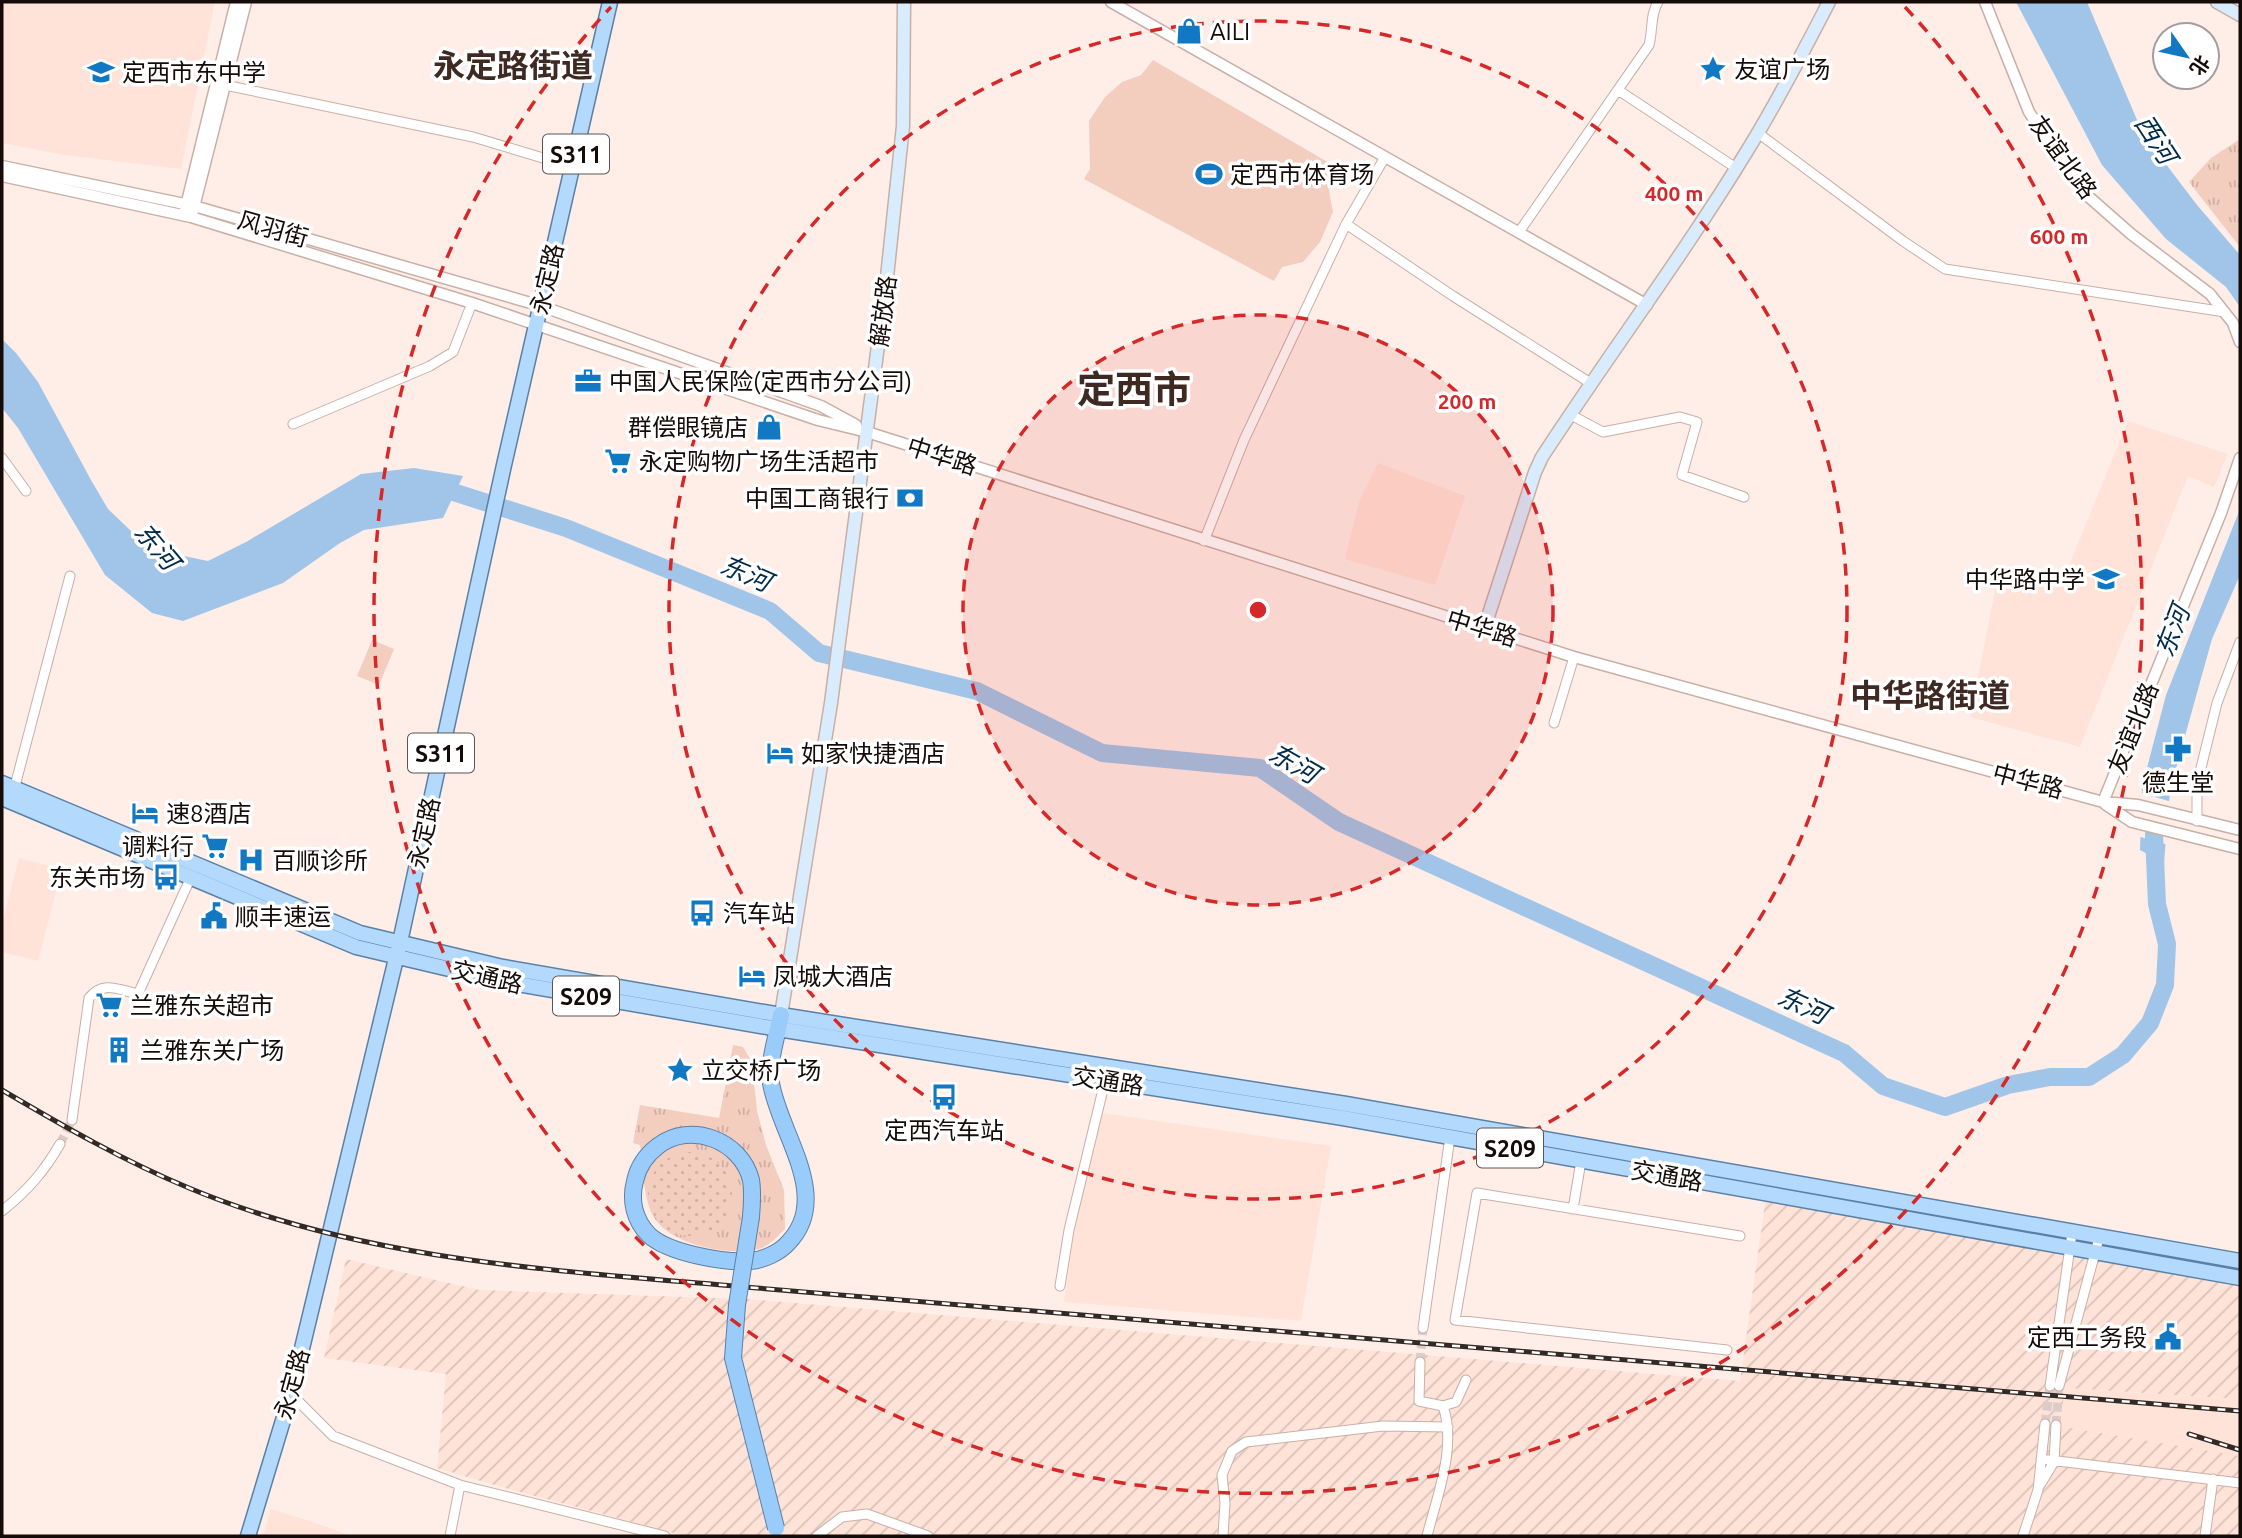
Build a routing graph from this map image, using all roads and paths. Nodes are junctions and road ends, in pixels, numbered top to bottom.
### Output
1 (236, 2) edge
2 (246, 2) edge
3 (610, 2) edge
4 (905, 2) edge
5 (1111, 2) edge
6 (1658, 2) edge
7 (1829, 2) edge
8 (1985, 2) edge
9 (2217, 2) edge
10 (2240, 15) edge
11 (225, 85) junction
12 (1618, 90) junction
13 (1758, 133) junction
14 (1385, 157) junction
15 (2, 166) edge
16 (573, 167) junction
17 (1736, 168) junction
18 (2, 176) edge
19 (189, 211) junction
20 (1346, 224) junction
21 (1519, 232) junction
22 (472, 303) junction
23 (1647, 305) junction
24 (541, 306) junction
25 (2225, 312) junction
26 (536, 325) junction
27 (2240, 342) edge
28 (1592, 384) junction
29 (1571, 415) junction
30 (293, 424) dead end
31 (867, 432) junction
32 (2, 458) edge
33 (2240, 458) edge
34 (26, 491) dead end
35 (1744, 497) dead end
36 (1204, 541) junction
37 (71, 576) dead end
38 (1484, 629) junction
39 (2240, 642) edge
40 (1574, 657) junction
41 (1554, 723) dead end
42 (8, 785) edge
43 (2, 798) edge
44 (2103, 802) junction
45 (2194, 820) junction
46 (2240, 830) edge
47 (2240, 849) edge
48 (191, 877) junction
49 (398, 949) junction
50 (779, 1022) junction
51 (1105, 1081) junction
52 (72, 1120) tunnel mouth
53 (1450, 1137) junction
54 (60, 1144) tunnel mouth
55 (1581, 1161) junction
56 (1573, 1209) junction
57 (2, 1211) edge
58 (1740, 1236) dead end
59 (2071, 1240) junction
60 (2096, 1245) junction
61 (2240, 1261) edge
62 (2240, 1278) edge
63 (1060, 1286) dead end
64 (1423, 1328) tunnel mouth
65 (1727, 1350) dead end
66 (1420, 1362) tunnel mouth
67 (1466, 1380) dead end
68 (291, 1394) junction
69 (1443, 1406) junction
70 (2045, 1424) tunnel mouth
71 (2056, 1425) tunnel mouth
72 (1448, 1427) junction
73 (2042, 1459) junction
74 (2054, 1462) junction
75 (2213, 1479) junction
76 (2240, 1483) edge
77 (460, 1485) junction
78 (2038, 1490) junction
79 (777, 1532) edge
80 (248, 1536) edge
81 (450, 1536) edge
82 (665, 1536) edge
83 (817, 1536) edge
84 (928, 1536) edge
85 (1223, 1536) edge
86 (1427, 1536) edge
87 (2023, 1536) edge
88 (2205, 1536) edge

1 - 19 street
2 - 11 street
3 - 16 main road, 永定路 / S311
4 - 31 main road, 解放路
5 - 14 street
6 - 12 street
7 - 13 main road
8 - 25 street, 友谊北路
9 - 10 main road
11 - 16 street
11 - 19 street
12 - 17 street
12 - 21 street
13 - 17 main road
13 - 25 street
14 - 20 street
14 - 21 street
15 - 19 street, 风羽街
16 - 24 main road, 永定路 / S311
17 - 23 main road
18 - 19 street, 风羽街
19 - 22 street, 风羽街
19 - 24 street, 风羽街
20 - 28 street
20 - 36 street
21 - 23 street
22 - 26 street, 风羽街
22 - 30 street
23 - 28 main road
24 - 26 main road, 永定路 / S311
24 - 31 street, 中华路
25 - 27 street, 友谊北路
26 - 31 street, 中华路
26 - 49 main road, 永定路 / S311
28 - 29 main road
29 - 35 street
29 - 38 main road
31 - 36 street, 中华路
31 - 50 main road, 解放路
32 - 34 street
33 - 44 street, 友谊北路
36 - 38 street, 中华路
37 - 42 street
38 - 40 street, 中华路
39 - 45 street
40 - 41 street
40 - 44 street, 中华路
42 - 49 main road, 交通路 / S209
43 - 48 main road, 交通路 / S209
44 - 45 street, 中华路
44 - 47 street, 中华路
45 - 46 street, 中华路
48 - 49 main road, 交通路 / S209
48 - 52 street
49 - 50 main road, 交通路 / S209
49 - 68 main road, 永定路
50 - 51 main road, 交通路 / S209
50 - 59 main road, 交通路 / S209
50 - 79 highway, bridge
51 - 53 main road, 交通路 / S209
51 - 63 street
53 - 55 main road, 交通路 / S209
53 - 64 street
54 - 57 street
55 - 56 street
55 - 59 main road, 交通路 / S209
56 - 58 street
56 - 65 street
59 - 60 main road, 交通路 / S209
59 - 60 street
60 - 61 main road, 交通路 / S209
60 - 62 main road, 交通路 / S209
66 - 69 street
67 - 69 street
68 - 77 street
68 - 80 main road, 永定路
69 - 72 street
70 - 73 street
71 - 74 street
72 - 85 street
72 - 86 street
73 - 74 street
73 - 78 street
74 - 75 street
74 - 78 street
75 - 76 street
75 - 88 street
77 - 81 street
77 - 82 street
78 - 87 street
83 - 84 street

